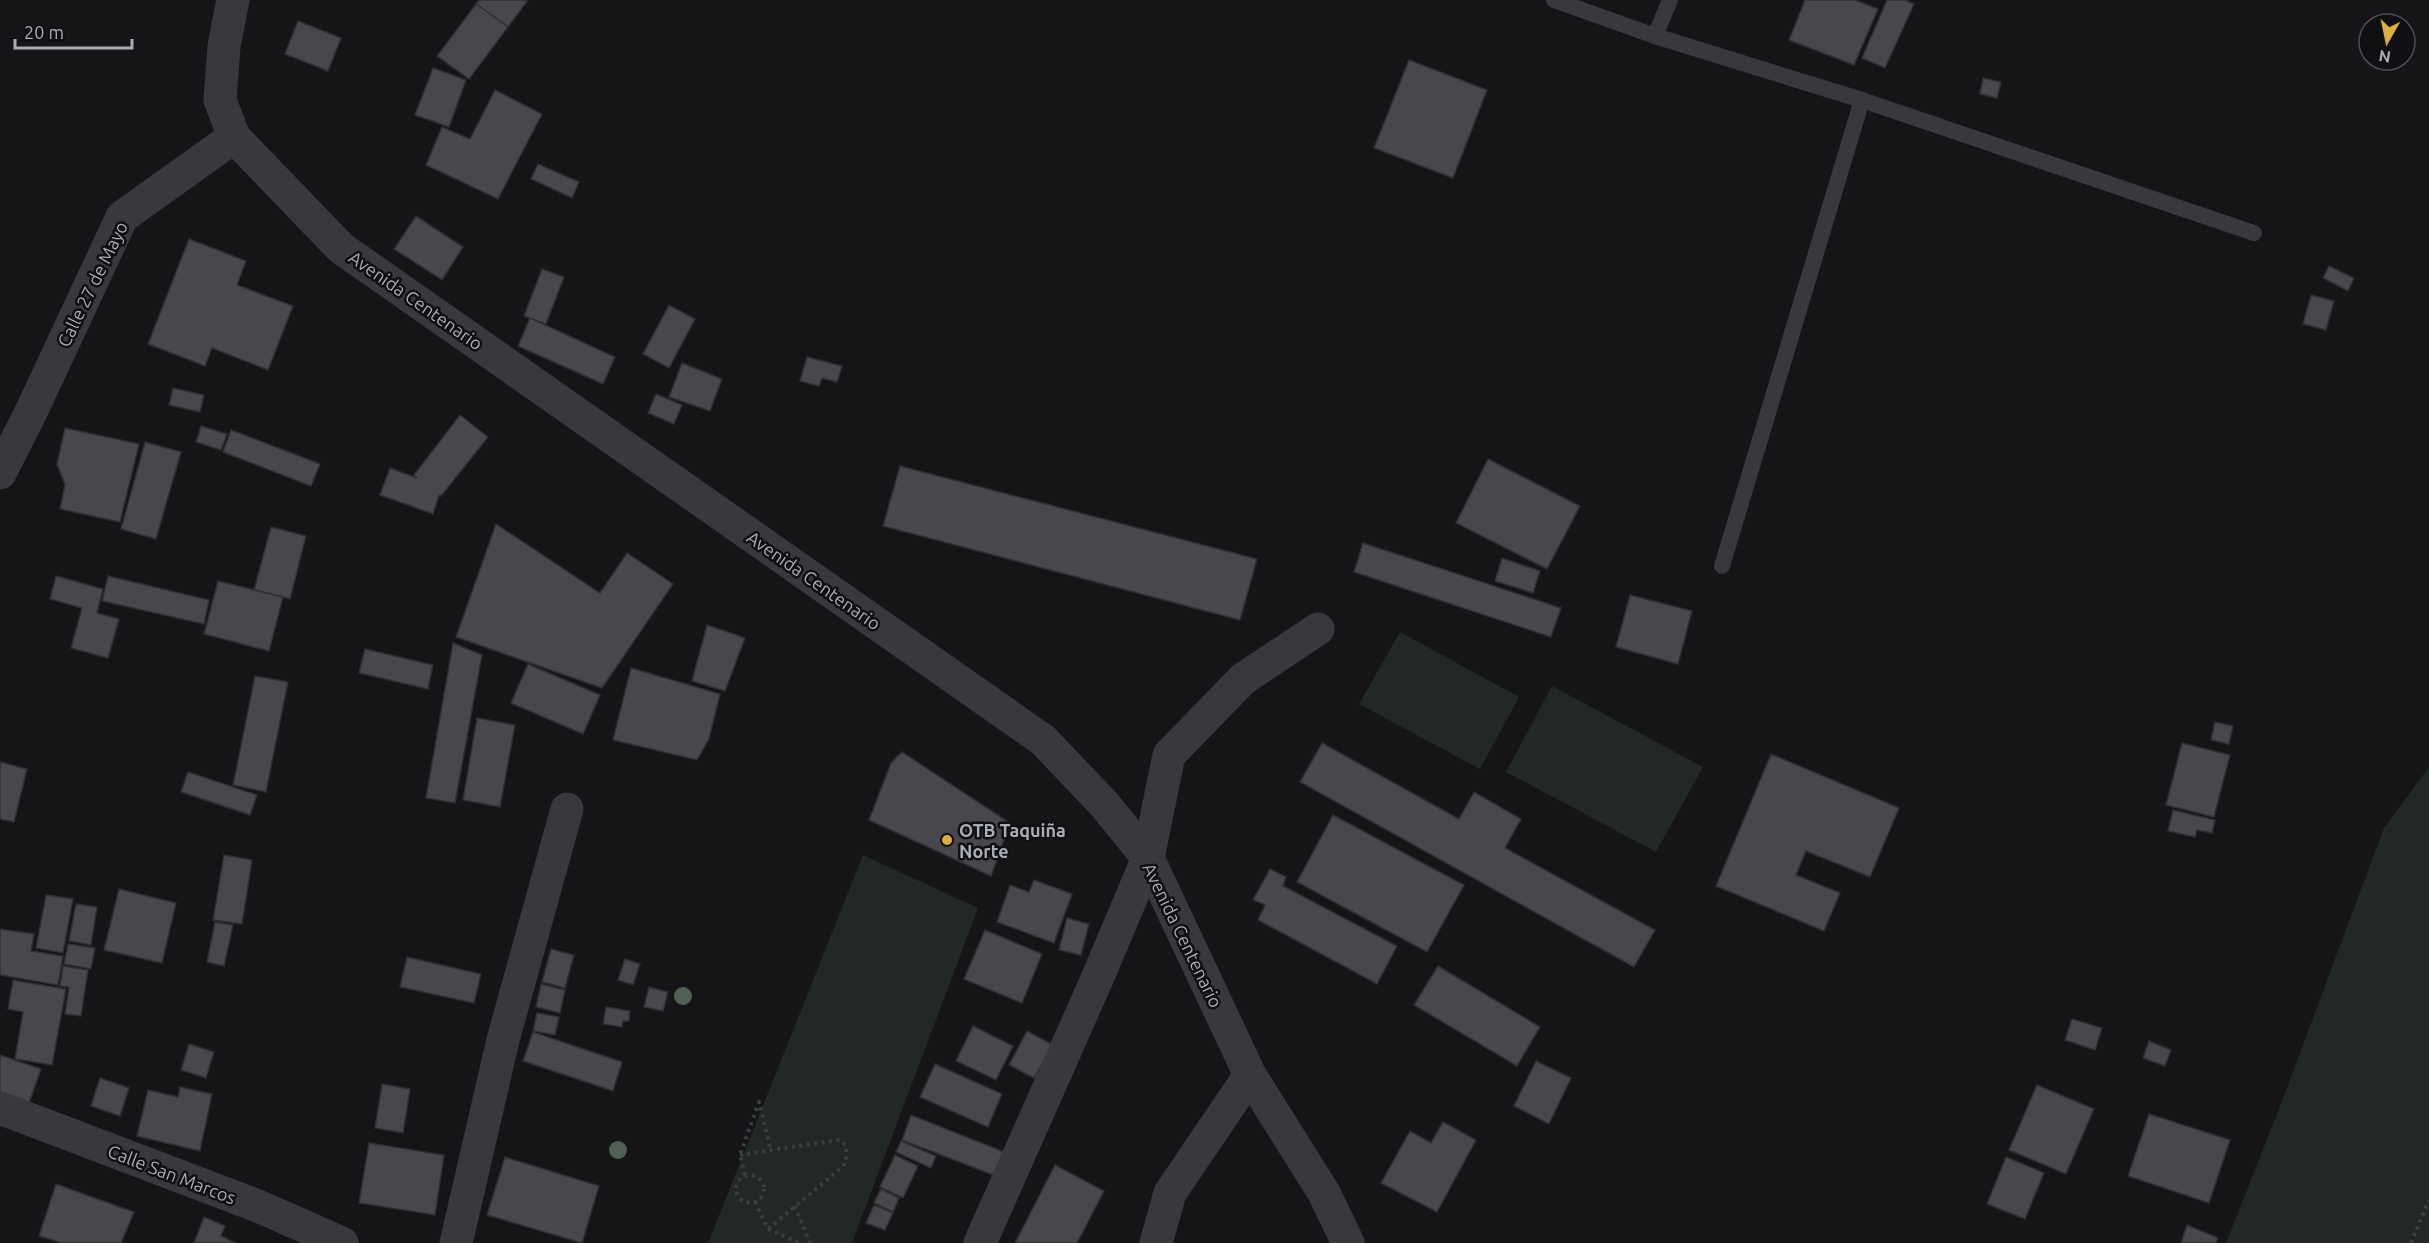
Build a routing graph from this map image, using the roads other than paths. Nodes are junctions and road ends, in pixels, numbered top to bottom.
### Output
1 (233, 0) edge
2 (1554, 0) edge
3 (1670, 0) edge
4 (1655, 36) junction
5 (1862, 100) junction
6 (234, 137) junction
7 (2254, 233) dead end
8 (0, 473) edge
9 (1722, 566) dead end
10 (1318, 629) dead end
11 (567, 809) dead end
12 (1148, 858) junction
13 (1250, 1075) junction
14 (0, 1108) edge
15 (342, 1243) edge
16 (456, 1243) edge
17 (980, 1243) edge
18 (1156, 1243) edge
19 (1348, 1243) edge

1 - 6 street, Avenida Centenario
2 - 4 lane
3 - 4 lane
4 - 5 lane
5 - 7 lane
5 - 9 lane
6 - 8 street, Calle 27 de Mayo
6 - 12 street, Avenida Centenario
10 - 12 street
11 - 16 street
12 - 13 street, Avenida Centenario
12 - 17 street
13 - 18 street
13 - 19 street, Avenida Centenario
14 - 15 street, Calle San Marcos

